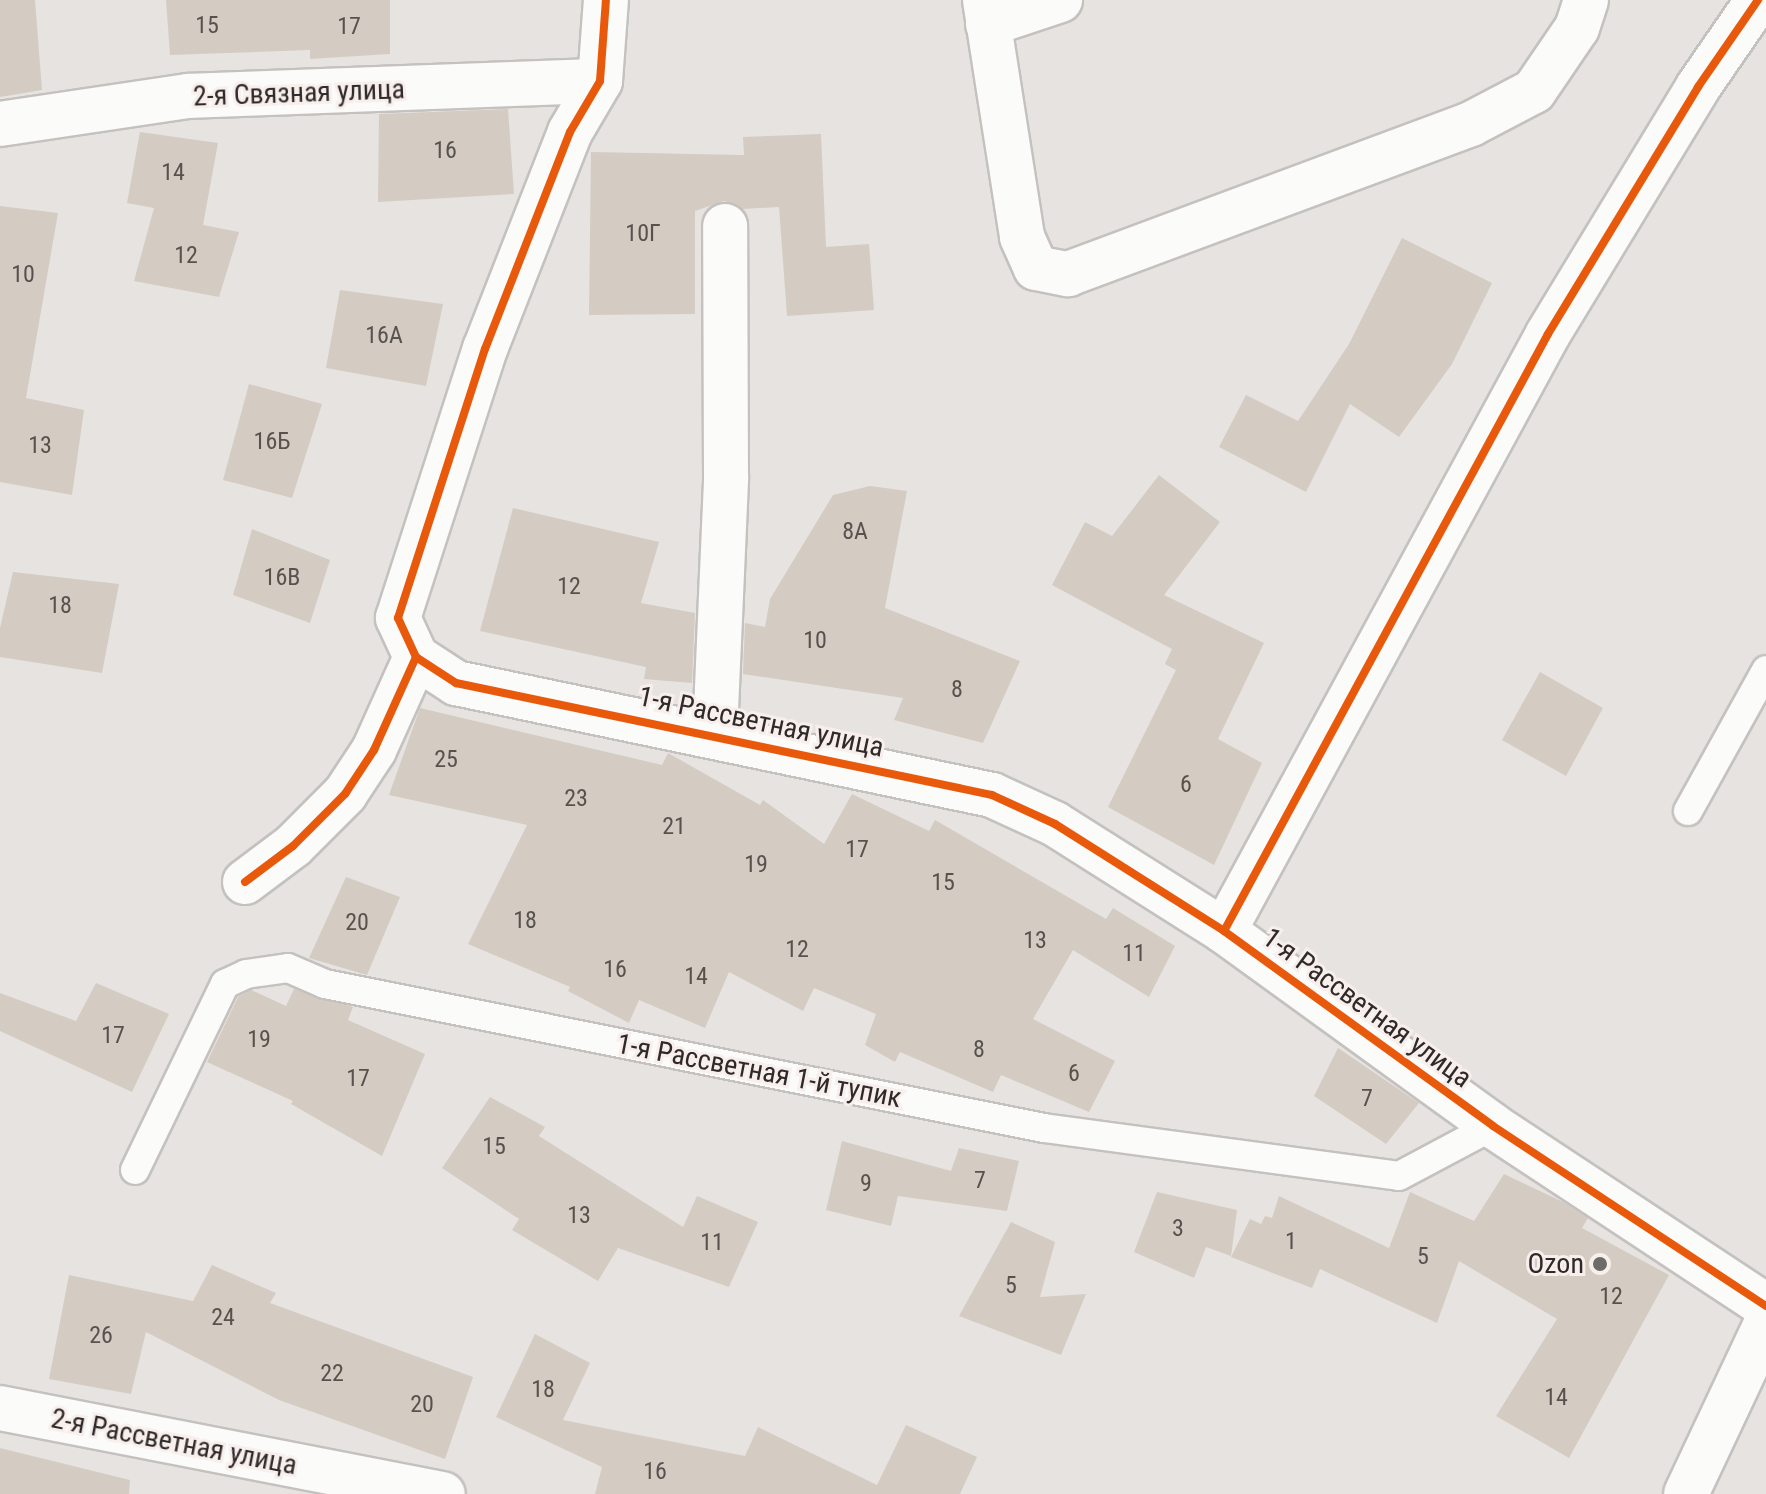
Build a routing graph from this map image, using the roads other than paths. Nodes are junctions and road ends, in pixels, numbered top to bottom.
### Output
1 (606, 0) edge
2 (1060, 0) edge
3 (1586, 0) edge
4 (1758, 0) edge
5 (986, 12) edge
6 (600, 81) junction
7 (0, 124) edge
8 (725, 226) dead end
9 (416, 657) junction
10 (1766, 670) edge
11 (715, 733) junction
12 (1688, 811) dead end
13 (245, 882) dead end
14 (1224, 931) junction
15 (1493, 1126) junction
16 (135, 1170) dead end
17 (1766, 1306) edge
18 (1766, 1324) edge
19 (0, 1408) edge
20 (443, 1494) edge
21 (1686, 1494) edge

1 - 6 street
2 - 5 street
3 - 5 street
4 - 14 street
6 - 7 street, 2-я Связная улица
6 - 9 street
8 - 11 street
9 - 11 street, 1-я Рассветная улица
9 - 13 street
10 - 12 lane
11 - 14 street, 1-я Рассветная улица
14 - 15 street, 1-я Рассветная улица
15 - 16 lane, 1-я Рассветная 1-й тупик
15 - 17 street, 1-я Рассветная улица
18 - 21 street
19 - 20 street, 2-я Рассветная улица

